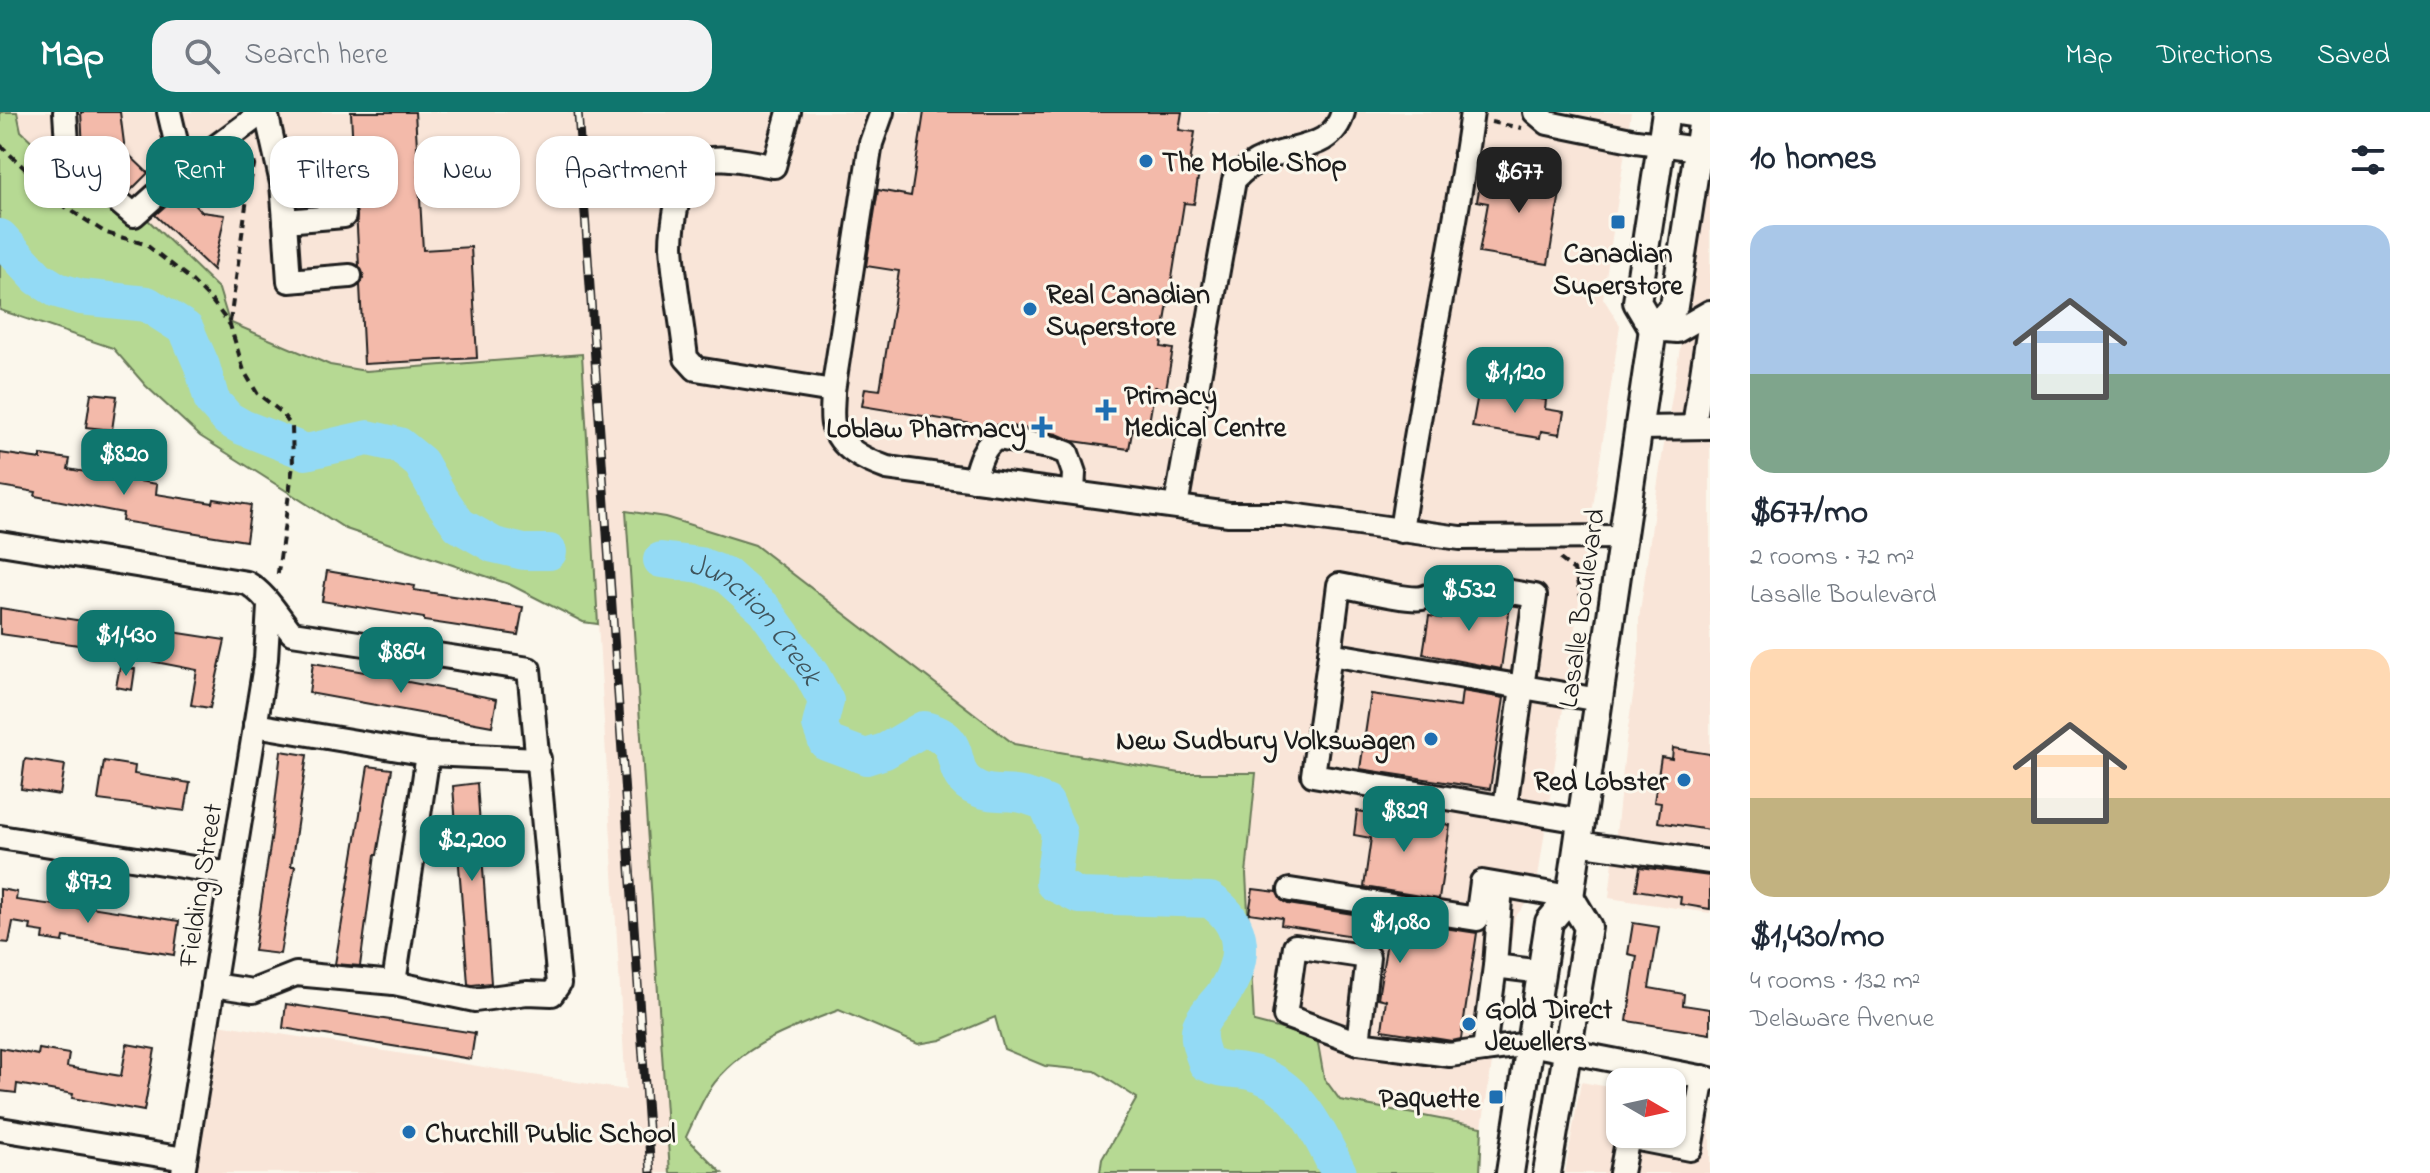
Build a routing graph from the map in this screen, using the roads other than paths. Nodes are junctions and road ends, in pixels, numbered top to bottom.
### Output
1 (65, 112) edge
2 (169, 112) edge
3 (265, 112) edge
4 (789, 112) edge
5 (882, 112) edge
6 (1343, 112) edge
7 (1472, 112) edge
8 (1535, 112) edge
9 (1668, 112) edge
10 (1704, 115) edge
11 (175, 136) edge
12 (232, 136) edge
13 (1661, 144) junction
14 (1698, 149) junction
15 (146, 204) edge
16 (344, 216) dead end
17 (285, 221) junction
18 (350, 276) dead end
19 (1710, 312) edge
20 (1710, 321) edge
21 (1653, 329) junction
22 (833, 391) junction
23 (1702, 426) edge
24 (1639, 428) junction
25 (974, 480) junction
26 (1073, 492) junction
27 (1176, 506) junction
28 (1401, 531) junction
29 (1623, 537) junction
30 (0, 543) edge
31 (269, 606) junction
32 (1330, 654) junction
33 (1522, 688) junction
34 (1599, 700) junction
35 (255, 725) junction
36 (428, 754) junction
37 (539, 759) junction
38 (1505, 807) junction
39 (1579, 832) junction
40 (0, 837) edge
41 (1710, 862) edge
42 (231, 874) junction
43 (1501, 886) junction
44 (1290, 890) dead end
45 (1570, 897) junction
46 (1495, 966) junction
47 (1541, 972) junction
48 (394, 983) junction
49 (213, 985) junction
50 (1358, 1043) junction
51 (1530, 1044) junction
52 (1484, 1050) junction
53 (1568, 1051) junction
54 (1707, 1078) edge
55 (0, 1129) edge
56 (184, 1166) edge
57 (1510, 1173) edge
58 (1547, 1173) edge
59 (1621, 1173) edge

1 - 15 street
2 - 11 street
3 - 12 street
3 - 17 street
4 - 22 street
5 - 22 street
6 - 27 street
7 - 28 street
8 - 13 street
9 - 10 street
9 - 13 main road
10 - 14 main road, Lasalle Boulevard
13 - 14 street
13 - 21 main road
14 - 21 main road, Lasalle Boulevard
16 - 17 street
17 - 18 street
19 - 21 street
20 - 23 street
21 - 24 main road, Lasalle Boulevard
22 - 25 street
23 - 24 street
24 - 29 main road, Lasalle Boulevard
25 - 26 street
25 - 26 street
26 - 27 street
27 - 28 street
28 - 29 street
29 - 34 main road, Lasalle Boulevard
30 - 31 street
31 - 35 street, Fielding Street
31 - 37 street
32 - 33 street
32 - 33 street
32 - 38 street
33 - 34 street
33 - 38 street
34 - 39 main road, Lasalle Boulevard
35 - 36 street
35 - 42 street, Fielding Street
36 - 37 street
36 - 48 street
37 - 48 street
38 - 39 street
39 - 41 street
39 - 45 main road, Lasalle Boulevard
40 - 42 street
42 - 49 street, Fielding Street
43 - 44 street
43 - 45 street
43 - 46 street
45 - 47 main road, Lasalle Boulevard
45 - 53 main road
46 - 47 street
46 - 52 street
47 - 51 main road, Lasalle Boulevard
48 - 49 street
49 - 56 street, Fielding Street
50 - 50 street
50 - 52 street
51 - 52 street
51 - 53 street
51 - 57 main road, Lasalle Boulevard
53 - 54 street
53 - 58 main road
54 - 59 street
55 - 56 street

